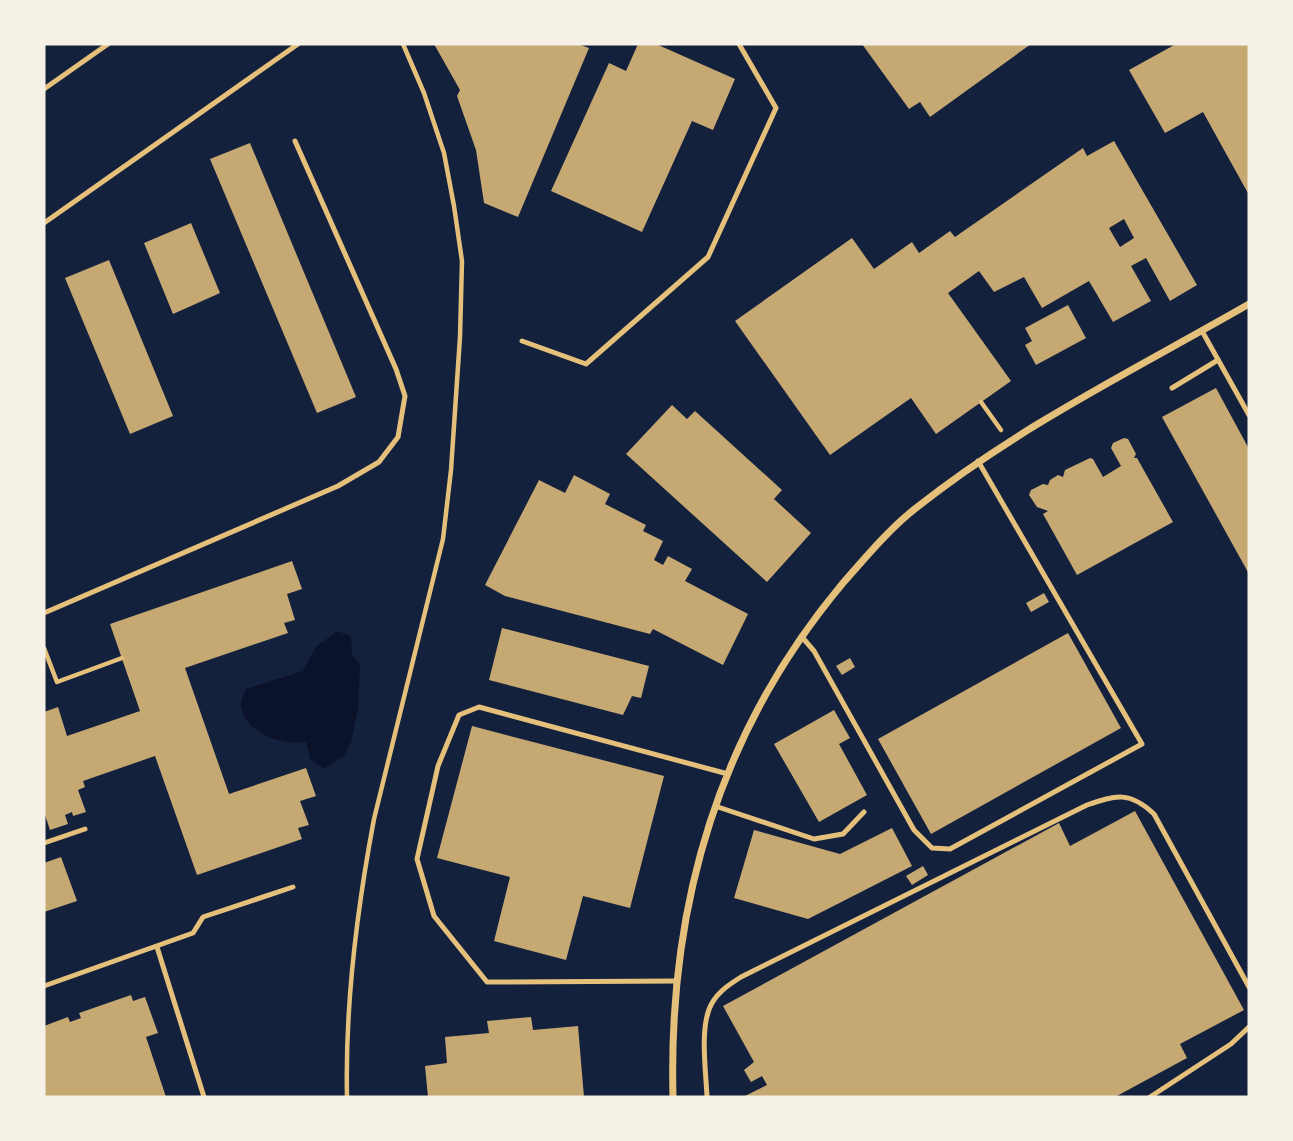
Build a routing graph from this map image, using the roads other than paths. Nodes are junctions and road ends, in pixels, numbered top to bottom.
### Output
1 (108, 44) edge
2 (298, 44) edge
3 (739, 44) edge
4 (44, 89) edge
5 (295, 141) dead end
6 (44, 223) edge
7 (1249, 304) edge
8 (1202, 331) junction
9 (522, 341) dead end
10 (1218, 360) junction
11 (1172, 388) dead end
12 (1249, 415) edge
13 (978, 461) junction
14 (44, 613) edge
15 (802, 637) junction
16 (728, 774) junction
17 (715, 806) junction
18 (864, 812) dead end
19 (85, 829) dead end
20 (44, 843) edge
21 (293, 887) dead end
22 (158, 947) junction
23 (676, 981) junction
24 (44, 986) edge
25 (1249, 987) edge
26 (1249, 1027) edge
27 (204, 1097) edge
28 (673, 1097) edge
29 (708, 1097) edge
30 (1150, 1097) edge

1 - 4 lane
2 - 6 lane
3 - 9 lane
5 - 14 lane
7 - 8 street
8 - 10 lane
8 - 13 street
10 - 11 lane
10 - 12 lane
13 - 15 street
13 - 15 lane
15 - 16 street
16 - 17 street
16 - 23 lane
17 - 18 lane
17 - 23 street
19 - 20 lane
21 - 22 lane
22 - 24 lane
22 - 27 lane
23 - 28 street
25 - 29 lane
26 - 30 lane

